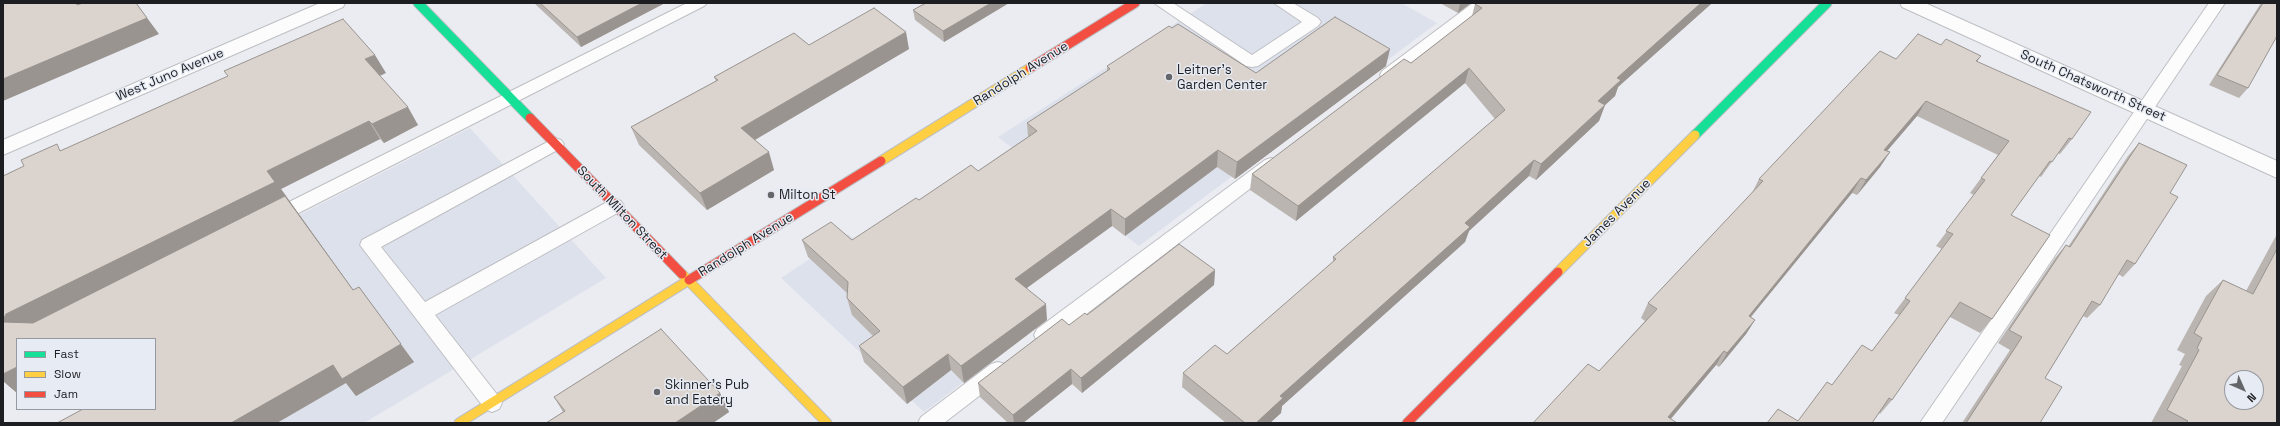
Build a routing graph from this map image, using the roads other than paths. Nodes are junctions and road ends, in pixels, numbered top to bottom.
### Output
1 (336, 3) edge
2 (418, 3) edge
3 (699, 3) edge
4 (1135, 3) edge
5 (1162, 3) edge
6 (1282, 3) edge
7 (1483, 3) edge
8 (1827, 3) edge
9 (1909, 3) edge
10 (2217, 3) edge
11 (1376, 84) edge
12 (511, 98) junction
13 (2146, 110) junction
14 (555, 144) junction
15 (3, 148) edge
16 (1281, 156) edge
17 (2277, 170) edge
18 (615, 206) junction
19 (254, 227) edge
20 (688, 281) junction
21 (422, 314) junction
22 (1029, 347) edge
23 (1010, 361) edge
24 (492, 403) junction
25 (459, 423) edge
26 (826, 423) edge
27 (928, 423) edge
28 (1406, 423) edge
29 (1930, 423) edge

1 - 15 street, West Juno Avenue
2 - 12 street, South Milton Street
3 - 12 lane
4 - 20 street, Randolph Avenue
5 - 6 lane
7 - 11 lane
8 - 28 street, James Avenue
9 - 13 street, South Chatsworth Street
10 - 13 lane
12 - 14 street, South Milton Street
12 - 19 lane
13 - 17 street, South Chatsworth Street
13 - 29 lane
14 - 18 street, South Milton Street
14 - 21 lane
16 - 22 lane
18 - 20 street, South Milton Street
18 - 21 lane
20 - 24 street, Randolph Avenue
20 - 26 street, South Milton Street
21 - 24 lane
23 - 27 lane
24 - 25 street, Randolph Avenue

